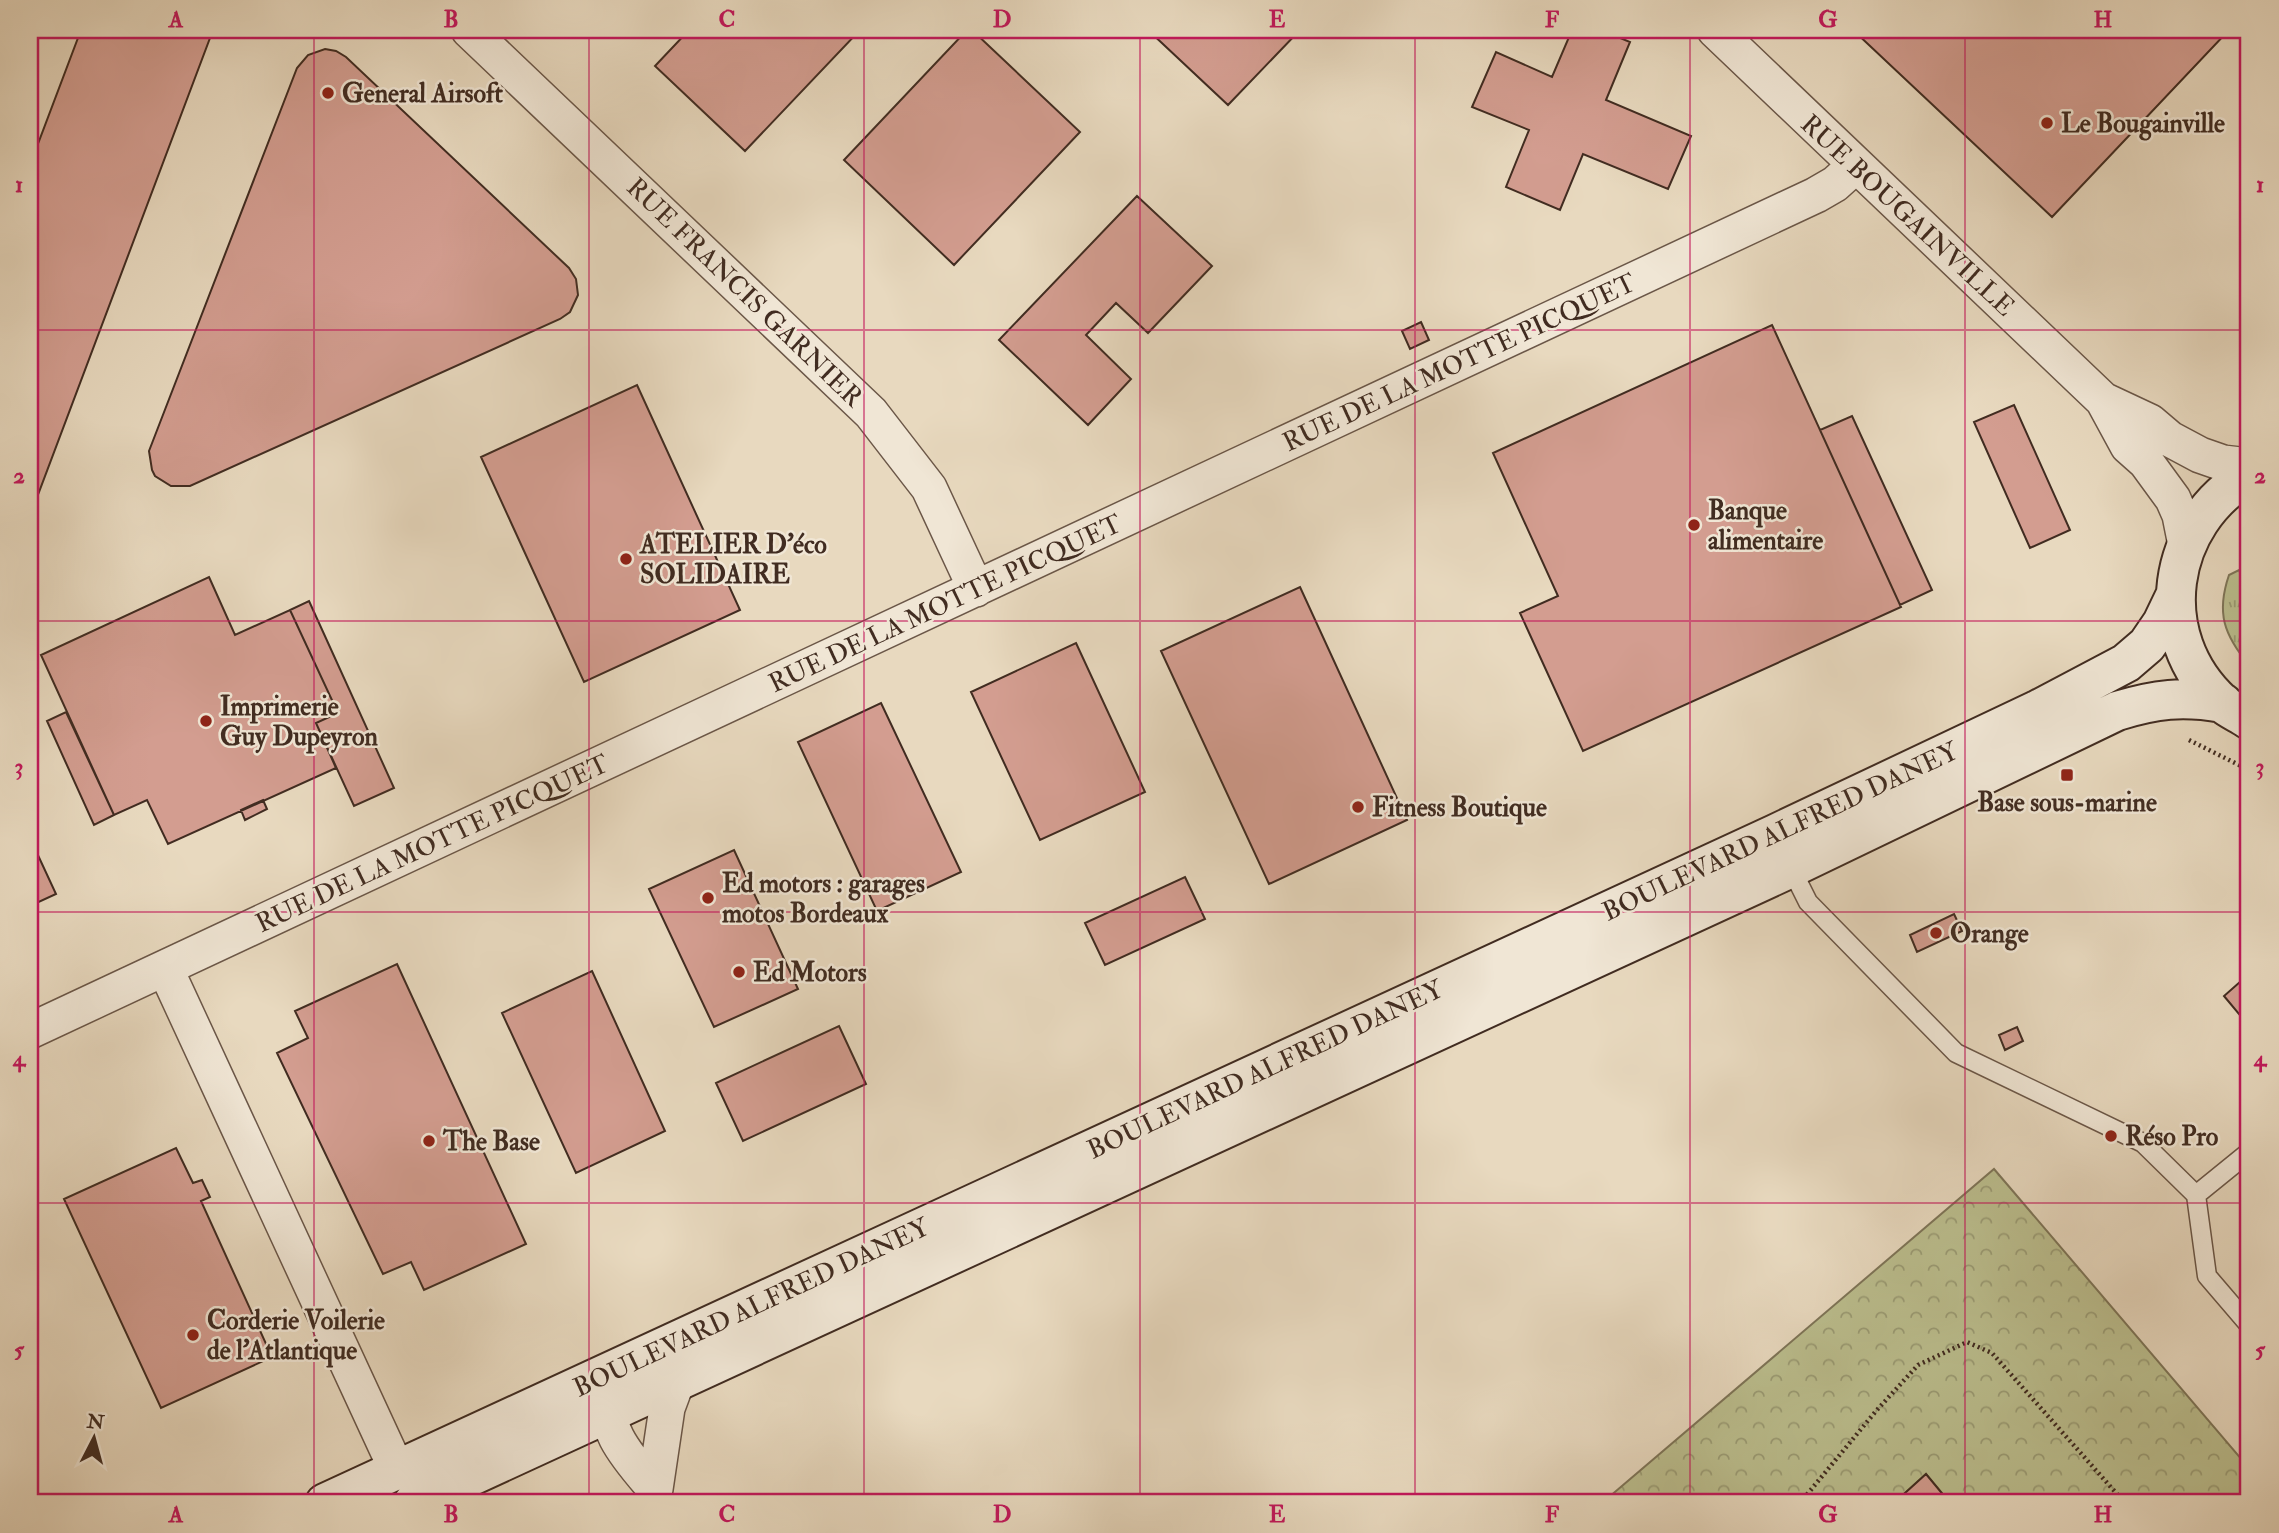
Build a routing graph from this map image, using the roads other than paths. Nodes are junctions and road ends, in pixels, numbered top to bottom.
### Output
1 (469, 30) edge
2 (1714, 30) edge
3 (1855, 166) junction
4 (2103, 400) junction
5 (2249, 466) edge
6 (2249, 475) edge
7 (2186, 545) junction
8 (976, 589) junction
9 (2175, 596) junction
10 (2236, 712) edge
11 (1775, 834) junction
12 (1791, 868) junction
13 (165, 968) junction
14 (30, 1031) edge
15 (2249, 1152) edge
16 (2196, 1195) junction
17 (2249, 1325) edge
18 (641, 1358) junction
19 (677, 1381) junction
20 (607, 1413) junction
21 (405, 1487) edge
22 (658, 1496) edge
23 (325, 1503) edge

1 - 8 street, RUE FRANCIS GARNIER
2 - 3 street, RUE BOUGAINVILLE
3 - 4 street, RUE BOUGAINVILLE
3 - 8 street, RUE DE LA MOTTE PICQUET
4 - 5 street, RUE BOUGAINVILLE
4 - 7 street, RUE BOUGAINVILLE
6 - 7 main road
7 - 9 main road
8 - 13 street, RUE DE LA MOTTE PICQUET
9 - 10 main road
9 - 11 main road, BOULEVARD ALFRED DANEY
10 - 12 main road, BOULEVARD ALFRED DANEY
11 - 12 lane
11 - 18 main road, BOULEVARD ALFRED DANEY
12 - 16 lane
12 - 19 main road, BOULEVARD ALFRED DANEY
13 - 14 street, RUE DE LA MOTTE PICQUET
13 - 21 street
15 - 16 lane
16 - 17 lane
18 - 20 street
18 - 21 main road, BOULEVARD ALFRED DANEY
19 - 20 main road, BOULEVARD ALFRED DANEY
19 - 22 street
20 - 21 main road, BOULEVARD ALFRED DANEY
20 - 22 street
21 - 23 main road, BOULEVARD ALFRED DANEY

